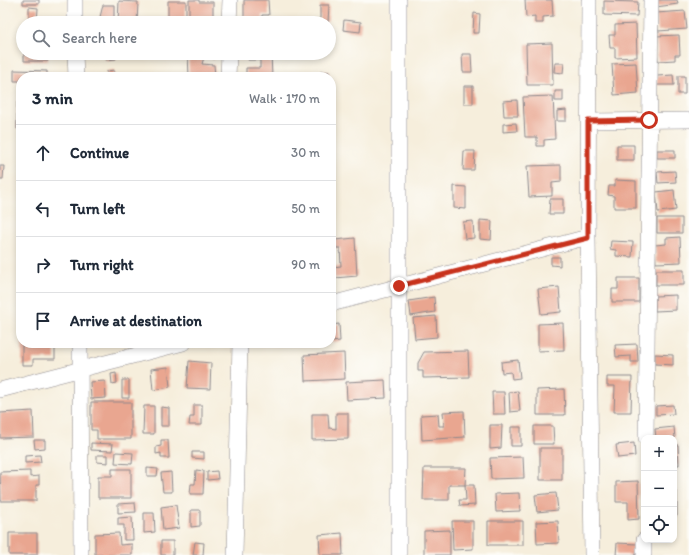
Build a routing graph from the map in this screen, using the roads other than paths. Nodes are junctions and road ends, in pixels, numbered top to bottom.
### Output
1 (74, 0) edge
2 (230, 0) edge
3 (399, 0) edge
4 (589, 0) edge
5 (650, 0) edge
6 (75, 16) edge
7 (229, 16) edge
8 (75, 60) edge
9 (229, 60) edge
10 (76, 72) edge
11 (228, 72) edge
12 (649, 120) junction
13 (689, 120) edge
14 (588, 121) junction
15 (588, 238) junction
16 (399, 286) junction
17 (336, 303) edge
18 (80, 348) edge
19 (163, 348) edge
20 (240, 348) edge
21 (81, 368) junction
22 (0, 390) edge
23 (646, 435) edge
24 (644, 543) edge
25 (81, 555) edge
26 (235, 555) edge
27 (399, 555) edge
28 (592, 555) edge
29 (644, 555) edge

1 - 6 street
2 - 7 street
3 - 16 street
4 - 14 street
5 - 12 street
8 - 10 street
9 - 11 street
12 - 13 street
12 - 14 street
12 - 23 street
14 - 15 street
15 - 16 street
15 - 28 street
16 - 17 street
16 - 27 street
18 - 21 street
19 - 21 street
20 - 26 street
21 - 22 street
21 - 25 street
24 - 29 street

